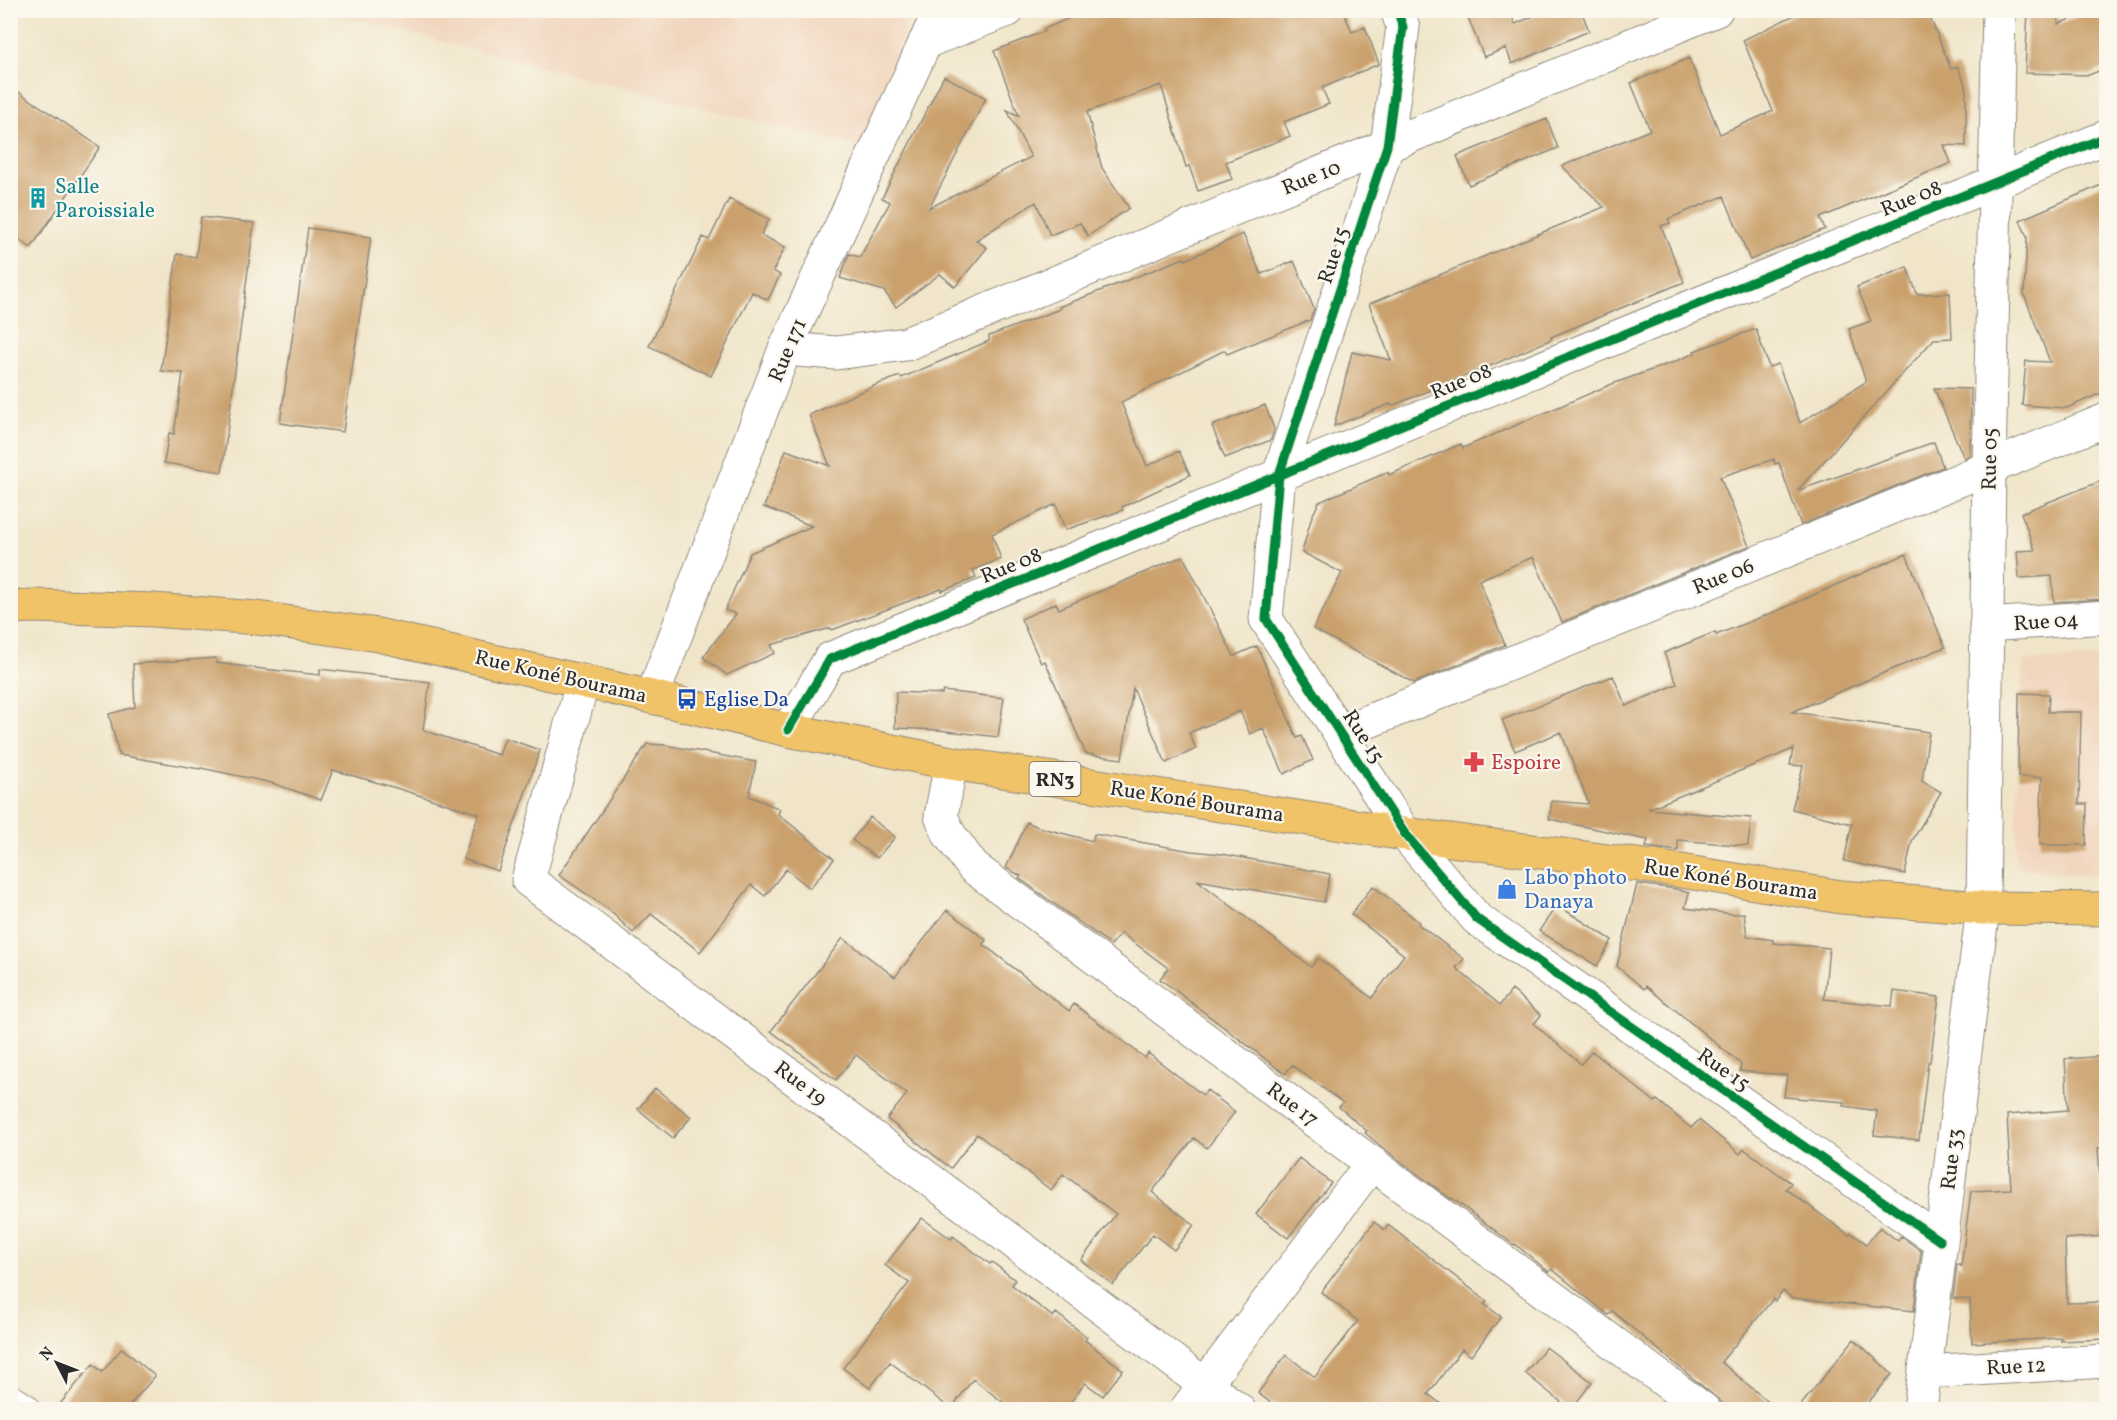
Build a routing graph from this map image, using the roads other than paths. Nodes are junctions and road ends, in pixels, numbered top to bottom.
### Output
1 (940, 10) edge
2 (1008, 10) edge
3 (1397, 10) edge
4 (1716, 10) edge
5 (1999, 10) edge
6 (925, 42) junction
7 (2106, 137) edge
8 (1387, 146) junction
9 (1994, 183) junction
10 (785, 349) junction
11 (2106, 420) edge
12 (1989, 468) junction
13 (1279, 475) junction
14 (10, 607) edge
15 (2106, 617) edge
16 (1986, 625) junction
17 (583, 681) junction
18 (652, 697) junction
19 (788, 730) junction
20 (1340, 733) junction
21 (951, 763) junction
22 (1405, 834) junction
23 (1983, 908) junction
24 (2106, 909) edge
25 (1372, 1163) junction
26 (1940, 1241) junction
27 (2106, 1361) edge
28 (1925, 1372) junction
29 (1195, 1397) edge
30 (10, 1401) edge
31 (24, 1410) edge
32 (1239, 1410) edge
33 (1704, 1410) edge
34 (1920, 1410) edge

1 - 6 street, Rue 171
2 - 6 street
3 - 8 street, Rue 15
4 - 8 street, Rue 10
5 - 9 street, Rue 05
6 - 10 street, Rue 171
7 - 9 street, Rue 08
8 - 10 street, Rue 10
8 - 13 street, Rue 15
9 - 12 street, Rue 05
9 - 13 street, Rue 08
10 - 18 street, Rue 171
11 - 12 street, Rue 06
12 - 16 street, Rue 05
12 - 20 street, Rue 06
13 - 19 street, Rue 08
13 - 20 street, Rue 15
14 - 17 highway, Rue Koné Bourama / RN3
15 - 16 street, Rue 04
16 - 23 street, Rue 05
17 - 18 highway, Rue Koné Bourama / RN3
17 - 29 street, Rue 19
18 - 19 highway, Rue Koné Bourama / RN3
19 - 21 highway, Rue Koné Bourama / RN3
20 - 22 street, Rue 15
21 - 22 highway, Rue Koné Bourama / RN3
21 - 25 street, Rue 17
22 - 23 highway, Rue Koné Bourama / RN3
22 - 26 street, Rue 15
23 - 24 highway, Rue Koné Bourama / RN3
23 - 26 street, Rue 33
25 - 29 street
25 - 33 street, Rue 17
26 - 28 street, Rue 33
27 - 28 street, Rue 12
28 - 34 street, Rue 33
29 - 32 street, Rue 19
30 - 31 street

